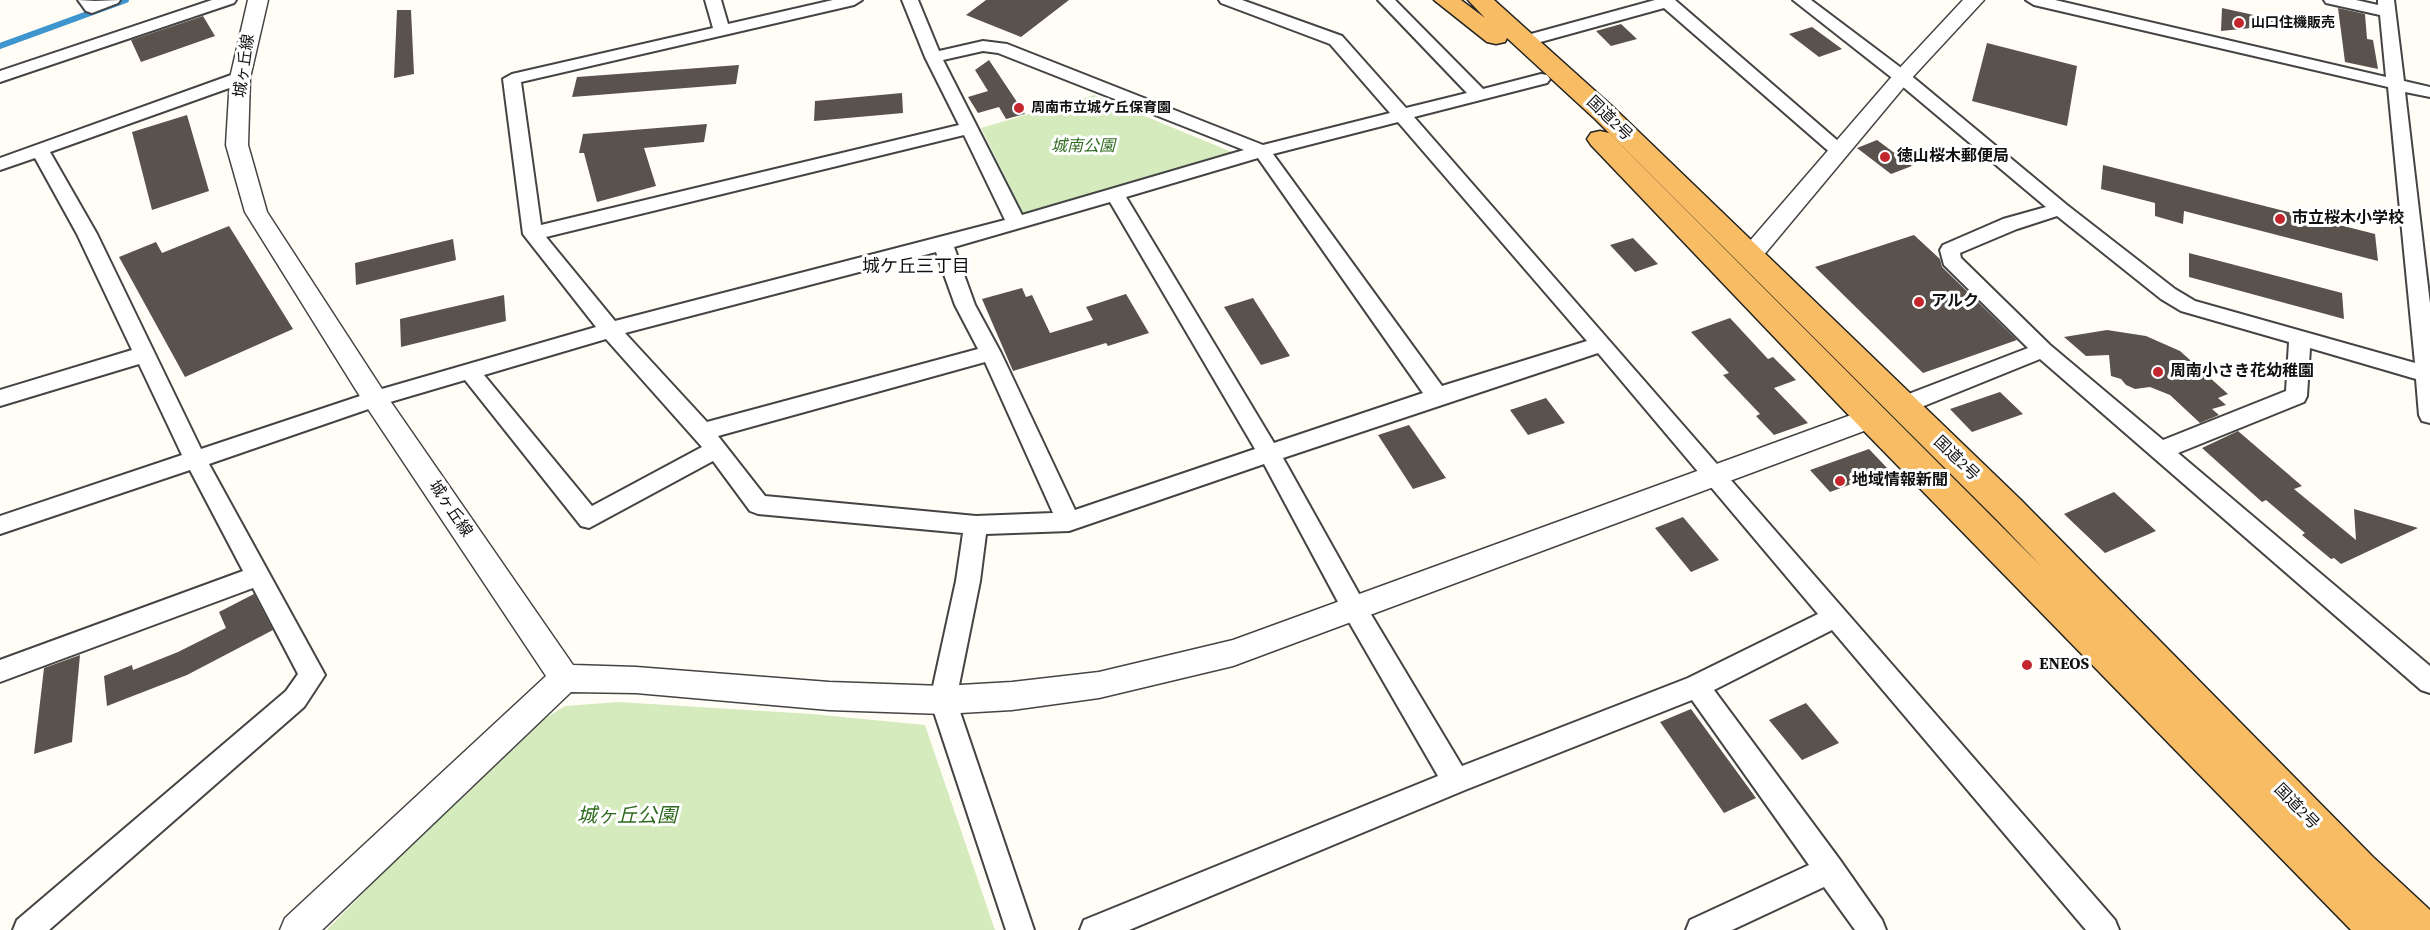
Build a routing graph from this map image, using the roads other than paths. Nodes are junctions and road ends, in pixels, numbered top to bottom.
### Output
1 (86, 0) edge
2 (112, 0) edge
3 (228, 0) edge
4 (258, 0) edge
5 (714, 0) edge
6 (854, 0) edge
7 (910, 0) edge
8 (1227, 0) edge
9 (1386, 0) edge
10 (1446, 0) edge
11 (1454, 0) edge
12 (1480, 0) edge
13 (1801, 0) edge
14 (1974, 0) edge
15 (2034, 0) edge
16 (2332, 0) edge
17 (1665, 1) edge
18 (2386, 6) edge
19 (1508, 27) edge
20 (722, 31) junction
21 (933, 57) junction
22 (0, 77) edge
23 (1902, 77) junction
24 (240, 78) junction
25 (1541, 79) junction
26 (2396, 84) junction
27 (2430, 92) edge
28 (1478, 94) junction
29 (1401, 115) junction
30 (970, 128) junction
31 (40, 150) junction
32 (1839, 151) junction
33 (1262, 152) junction
34 (0, 164) edge
35 (1115, 195) junction
36 (2060, 209) junction
37 (1016, 223) junction
38 (533, 234) junction
39 (943, 244) junction
40 (1750, 256) junction
41 (610, 330) junction
42 (2300, 340) junction
43 (1602, 344) junction
44 (2043, 350) junction
45 (144, 352) junction
46 (991, 353) junction
47 (469, 371) junction
48 (2428, 375) edge
49 (1437, 396) junction
50 (0, 398) edge
51 (375, 399) junction
52 (1901, 406) junction
53 (2430, 415) edge
54 (1871, 418) junction
55 (710, 441) junction
56 (2160, 451) junction
57 (1270, 455) junction
58 (195, 459) junction
59 (1714, 477) junction
60 (1069, 522) junction
61 (0, 525) edge
62 (976, 525) junction
63 (257, 574) junction
64 (1354, 608) junction
65 (1835, 617) junction
66 (0, 671) edge
67 (565, 678) junction
68 (2430, 682) edge
69 (1697, 686) junction
70 (943, 700) junction
71 (1456, 781) junction
72 (1830, 870) junction
73 (27, 930) edge
74 (297, 930) edge
75 (1020, 930) edge
76 (1094, 930) edge
77 (1700, 930) edge
78 (1872, 930) edge
79 (2105, 930) edge
80 (2380, 930) edge
81 (2421, 930) edge

1 - 2 street
3 - 22 street
4 - 24 street, 城ヶ丘線
5 - 20 street
6 - 20 street
7 - 21 street
8 - 29 street
9 - 28 street
10 - 19 highway
11 - 19 highway, 国道2号
12 - 19 highway, 国道2号
13 - 23 street
14 - 23 street
15 - 26 street
16 - 18 street
17 - 19 street
17 - 32 street
18 - 26 street
19 - 25 highway, 国道2号
19 - 40 highway, 国道2号
20 - 38 street
21 - 30 street
21 - 33 street
23 - 32 street
23 - 36 street
24 - 31 street
24 - 51 street, 城ヶ丘線
25 - 28 street
25 - 54 highway, 国道2号
26 - 27 street
26 - 48 street
28 - 29 street
29 - 33 street
29 - 43 street
30 - 37 street
30 - 38 street
31 - 34 street
31 - 45 street
32 - 40 street
33 - 35 street
33 - 49 street
35 - 37 street
35 - 57 street
36 - 42 street
36 - 44 street
37 - 39 street
38 - 41 street
39 - 41 street
39 - 46 street
40 - 52 highway, 国道2号
41 - 47 street
41 - 55 street
42 - 48 street
42 - 56 street
43 - 49 street
43 - 59 street
44 - 52 street
44 - 56 street
45 - 50 street
45 - 58 street
46 - 55 street
46 - 60 street
47 - 51 street
47 - 55 street
48 - 53 street
49 - 57 street
51 - 58 street
51 - 67 street, 城ヶ丘線
52 - 81 highway, 国道2号
54 - 59 street
54 - 80 highway, 国道2号
55 - 62 street
56 - 68 street
57 - 60 street
57 - 64 street
58 - 61 street
58 - 63 street
59 - 64 street
59 - 65 street
60 - 62 street
62 - 70 street
63 - 66 street
63 - 73 street
64 - 70 street
64 - 71 street
65 - 69 street
65 - 79 street
67 - 70 street
67 - 74 street
69 - 71 street
69 - 72 street
70 - 75 street
71 - 76 street
72 - 77 street
72 - 78 street

